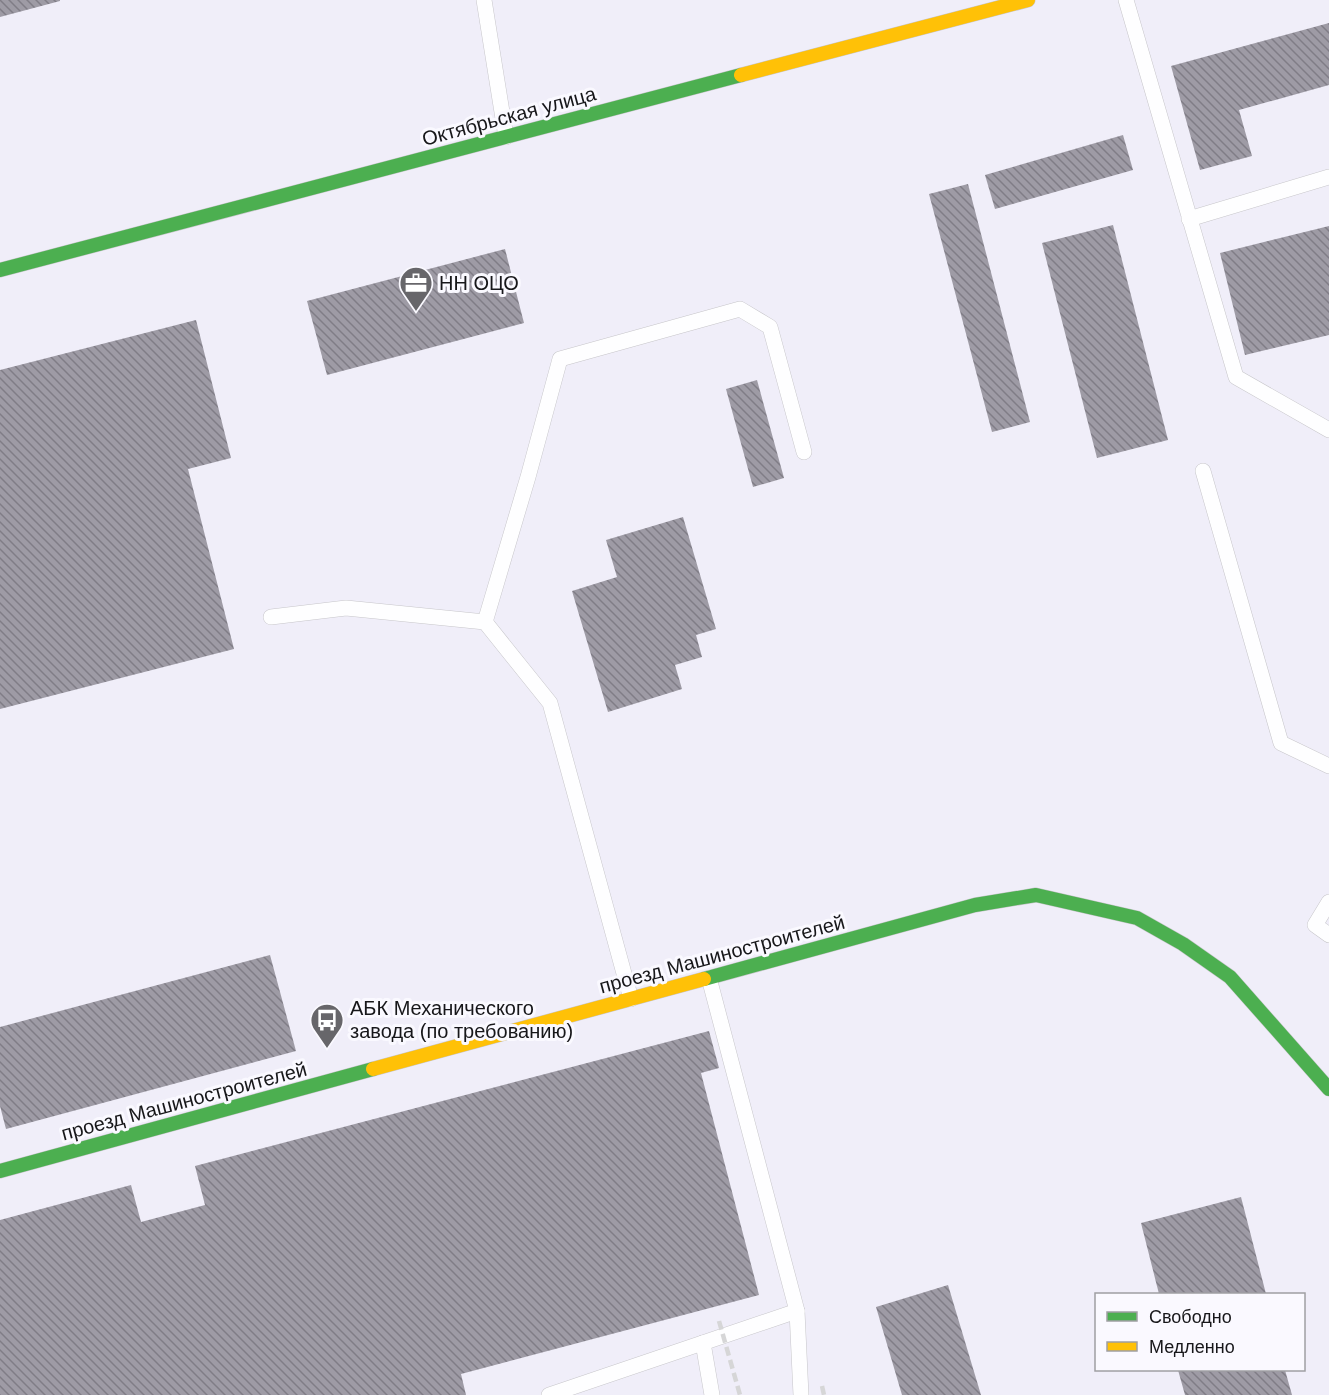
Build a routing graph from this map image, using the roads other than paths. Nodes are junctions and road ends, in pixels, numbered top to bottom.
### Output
1 (484, 0) edge
2 (1028, 0) edge
3 (1126, 0) edge
4 (506, 137) junction
5 (1329, 177) edge
6 (1189, 219) junction
7 (0, 270) edge
8 (1329, 430) edge
9 (804, 452) dead end
10 (1203, 471) dead end
11 (271, 617) dead end
12 (485, 622) junction
13 (1329, 766) edge
14 (1329, 902) edge
15 (1329, 935) edge
16 (709, 978) junction
17 (631, 999) junction
18 (1329, 1089) edge
19 (0, 1171) edge
20 (797, 1311) junction
21 (703, 1343) junction
22 (549, 1395) edge
23 (712, 1395) edge
24 (801, 1395) edge

1 - 4 lane
2 - 4 street, Октябрьская улица
3 - 6 lane
4 - 7 street, Октябрьская улица
5 - 6 lane
6 - 8 lane
9 - 12 lane
10 - 13 lane
11 - 12 lane
12 - 17 lane
14 - 15 lane
16 - 17 street, проезд Машиностроителей
16 - 18 street, проезд Машиностроителей
16 - 20 lane
17 - 19 street, проезд Машиностроителей
20 - 21 lane
20 - 24 lane
21 - 22 lane
21 - 23 lane

